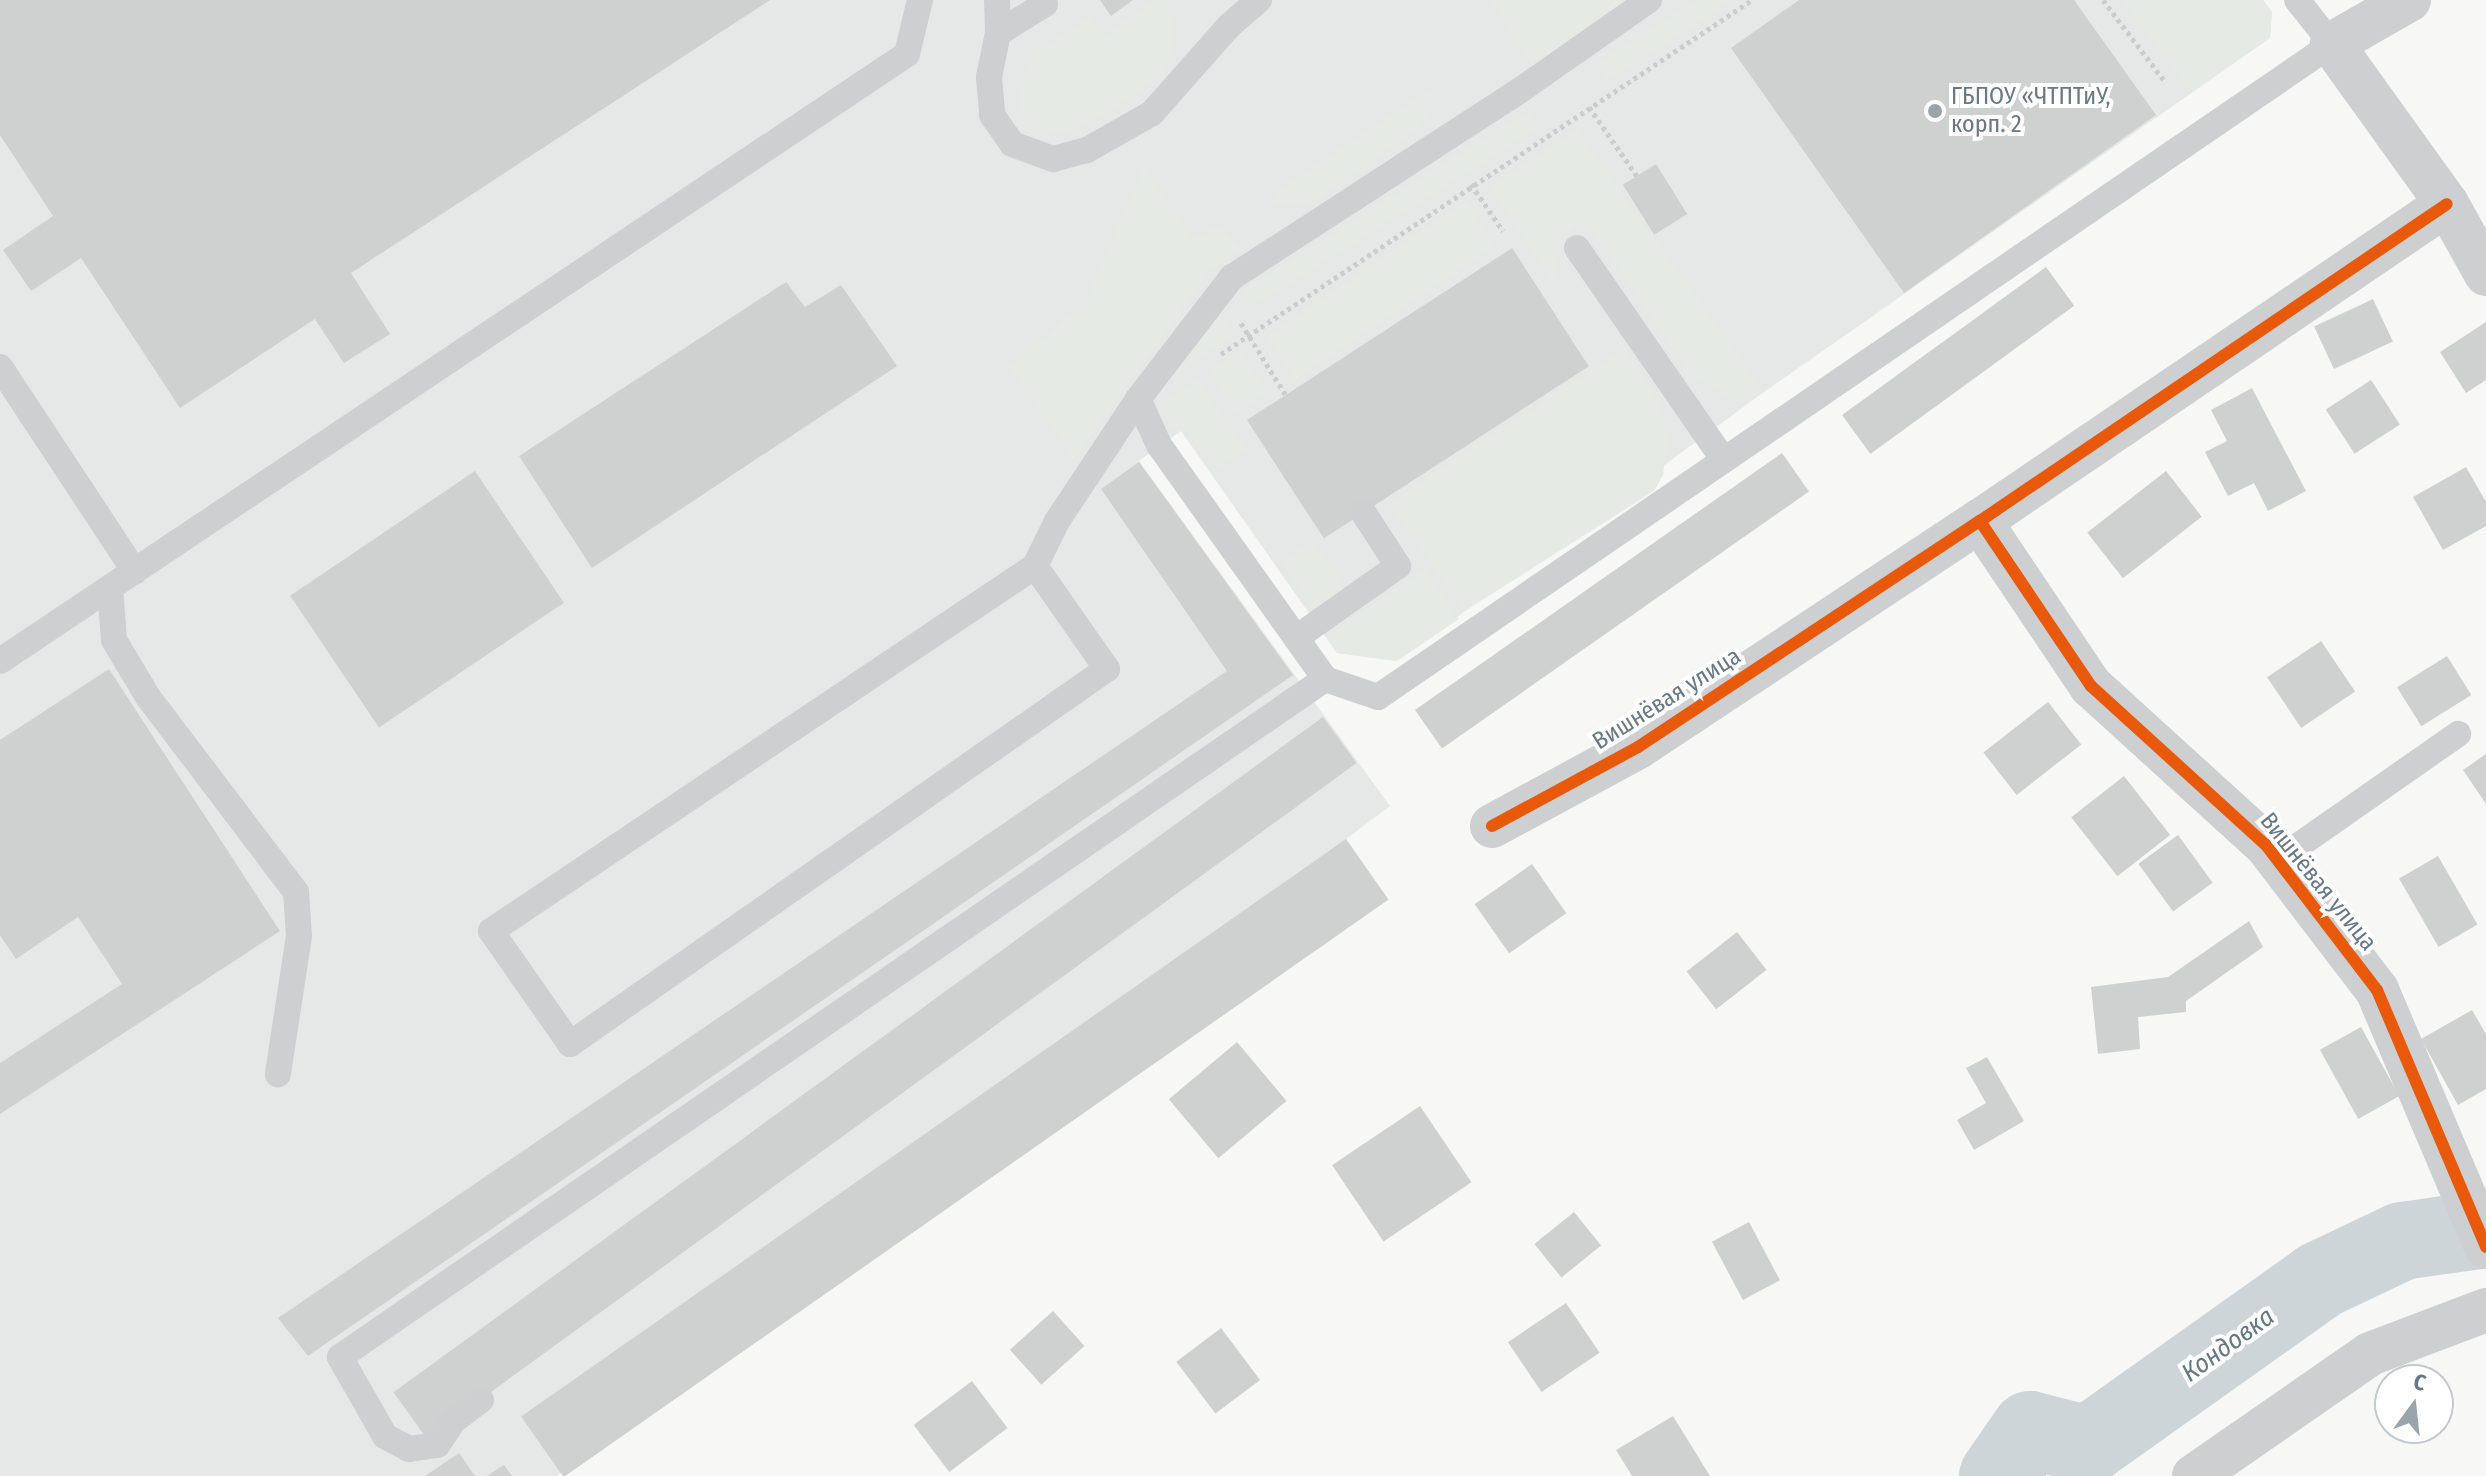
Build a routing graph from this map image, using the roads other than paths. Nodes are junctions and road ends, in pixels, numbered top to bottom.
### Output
1 (920, 0) edge
2 (997, 0) edge
3 (1259, 0) edge
4 (1649, 0) edge
5 (2297, 0) edge
6 (2409, 0) edge
7 (1045, 4) dead end
8 (998, 33) junction
9 (2332, 44) junction
10 (2447, 204) junction
11 (1577, 248) dead end
12 (2486, 274) edge
13 (0, 367) edge
14 (1138, 399) junction
15 (1723, 459) junction
16 (1363, 512) dead end
17 (1980, 521) junction
18 (1035, 566) junction
19 (135, 572) junction
20 (110, 589) junction
21 (1296, 638) junction
22 (0, 661) edge
23 (1325, 679) junction
24 (2458, 734) dead end
25 (1492, 826) dead end
26 (2278, 860) junction
27 (278, 1074) dead end
28 (2486, 1247) edge
29 (2486, 1310) edge
30 (481, 1400) dead end
31 (2194, 1476) edge

1 - 19 lane
2 - 8 lane
3 - 8 lane
4 - 14 lane
5 - 9 lane
6 - 9 street
7 - 8 lane
9 - 10 street
9 - 15 lane
10 - 12 street
10 - 17 street, Вишнёвая улица
11 - 15 lane
13 - 19 lane
14 - 18 lane
14 - 21 lane
15 - 23 lane
16 - 21 lane
17 - 25 street, Вишнёвая улица
17 - 26 street, Вишнёвая улица
18 - 18 lane
19 - 20 lane
20 - 22 lane
20 - 27 lane
21 - 23 lane
23 - 30 lane
24 - 26 lane
26 - 28 street, Вишнёвая улица
29 - 31 street

